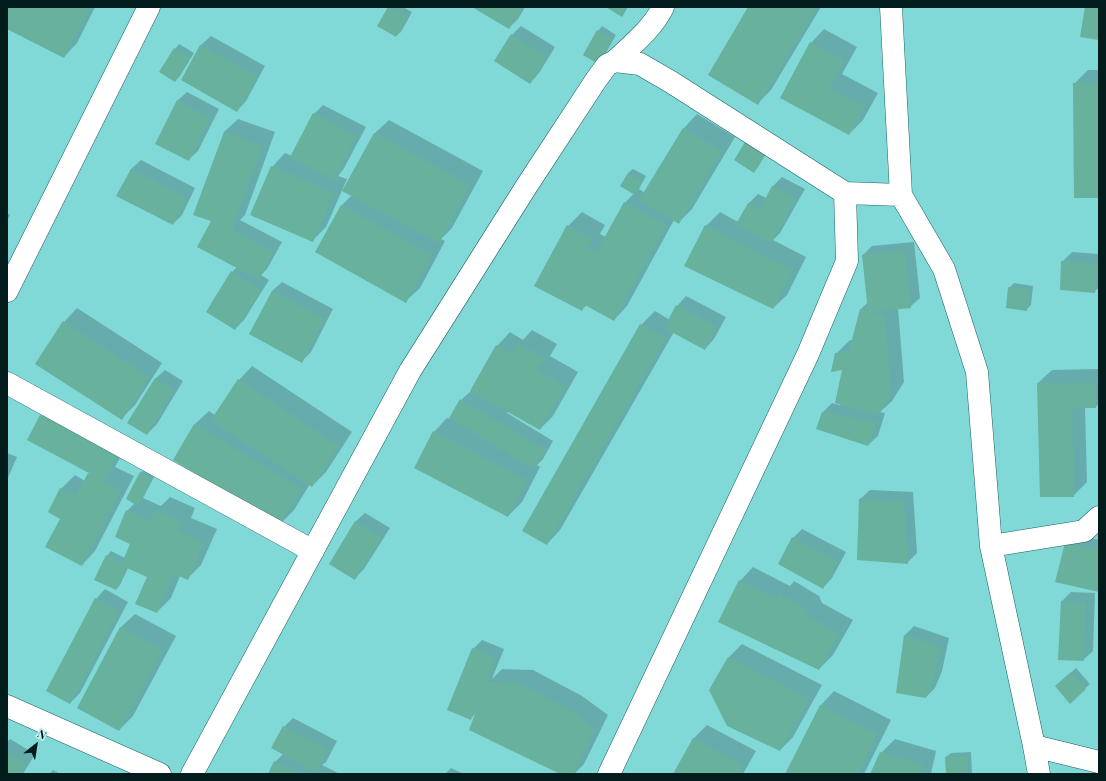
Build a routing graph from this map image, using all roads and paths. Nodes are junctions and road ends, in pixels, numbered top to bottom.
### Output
1 (150, 7) edge
2 (663, 7) edge
3 (892, 7) edge
4 (615, 61) junction
5 (845, 193) junction
6 (901, 195) junction
7 (7, 291) edge
8 (7, 384) edge
9 (1099, 517) edge
10 (991, 546) junction
11 (313, 551) junction
12 (7, 706) edge
13 (1034, 746) junction
14 (1099, 762) edge
15 (160, 774) edge
16 (192, 774) edge
17 (609, 774) edge
18 (1039, 774) edge

1 - 7 street
2 - 4 street
3 - 6 street
4 - 5 street
4 - 11 street
5 - 6 street
5 - 17 street
6 - 10 street
8 - 11 street
9 - 10 street
10 - 13 street
11 - 16 street
12 - 15 street
13 - 14 street
13 - 18 street

